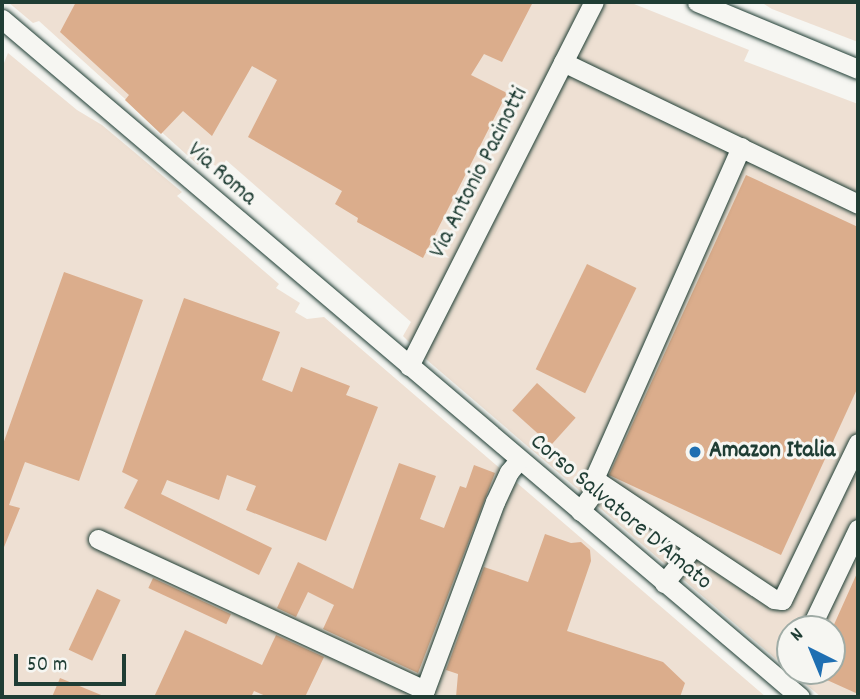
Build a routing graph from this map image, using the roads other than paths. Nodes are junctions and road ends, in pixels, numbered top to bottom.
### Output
1 (594, 2) edge
2 (697, 2) edge
3 (2, 19) edge
4 (563, 62) junction
5 (858, 69) edge
6 (741, 147) junction
7 (858, 204) edge
8 (409, 366) junction
9 (858, 443) edge
10 (519, 460) junction
11 (600, 482) junction
12 (580, 512) junction
13 (858, 529) edge
14 (98, 539) dead end
15 (694, 546) junction
16 (664, 583) junction
17 (817, 615) edge
18 (776, 669) edge

1 - 4 street, Via Antonio Pacinotti
2 - 5 street
3 - 8 street, Via Roma
4 - 6 street
4 - 8 street, Via Antonio Pacinotti
6 - 7 street
6 - 11 street
8 - 10 street, Corso Salvatore D'Amato
9 - 15 street
10 - 12 street, Corso Salvatore D'Amato
10 - 14 street
11 - 12 street
11 - 15 street
12 - 16 street, Corso Salvatore D'Amato
13 - 17 street
15 - 16 street
16 - 18 street, Corso Salvatore D'Amato

